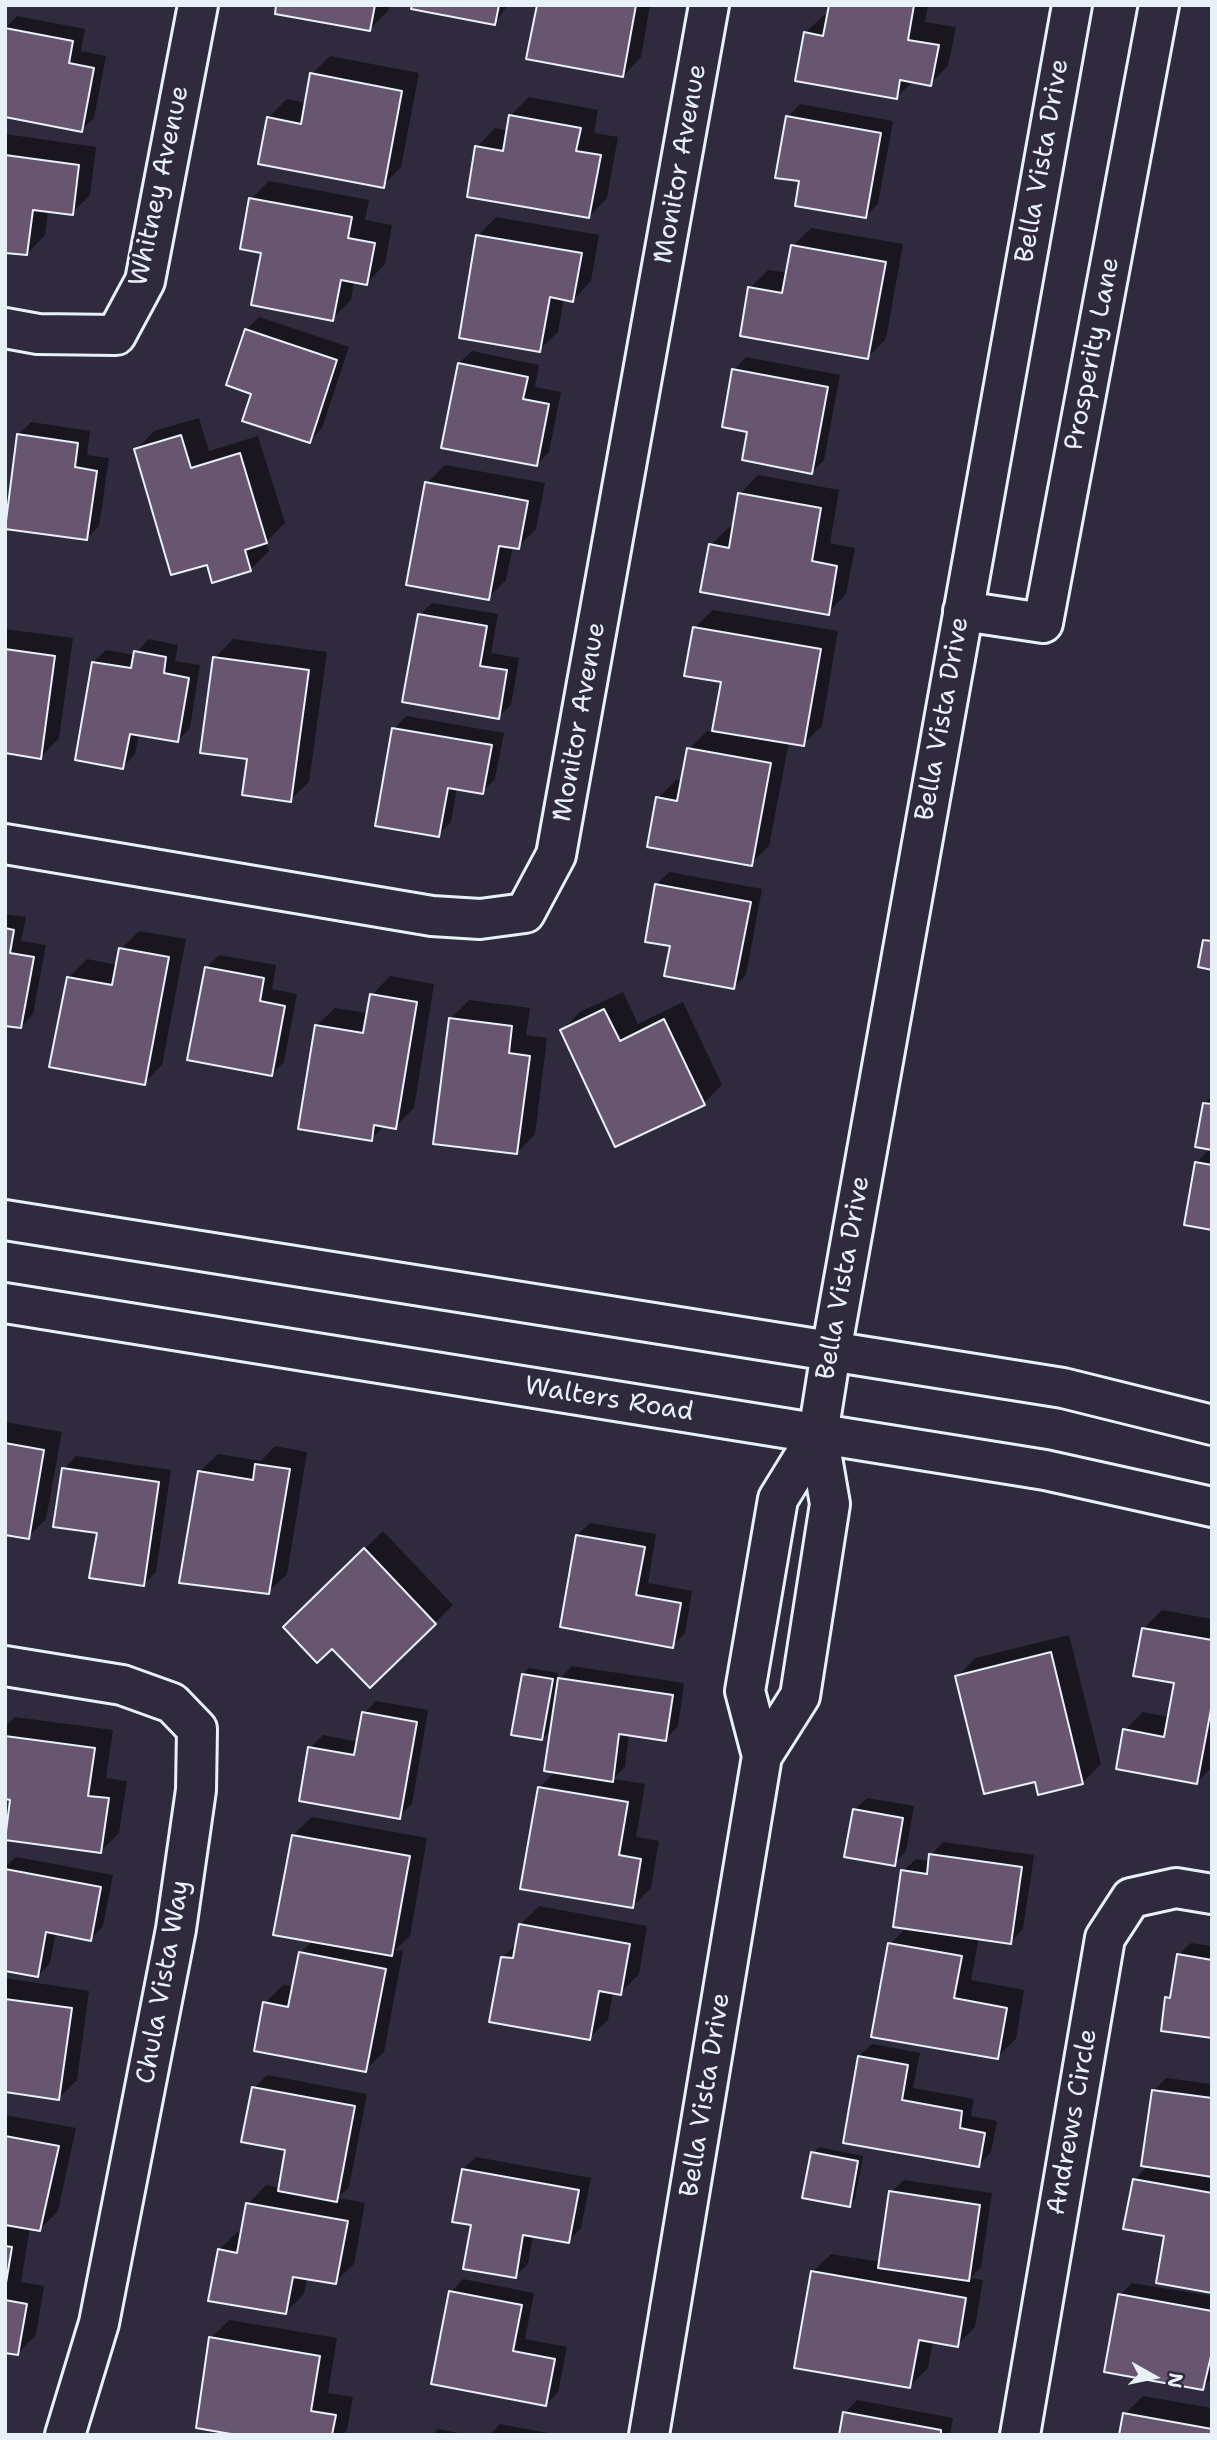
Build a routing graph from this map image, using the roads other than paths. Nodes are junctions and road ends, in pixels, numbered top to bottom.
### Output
1 (198, 5) edge
2 (709, 5) edge
3 (1072, 5) edge
4 (1158, 5) edge
5 (5, 328) edge
6 (962, 611) junction
7 (5, 844) edge
8 (5, 1220) edge
9 (5, 1303) edge
10 (831, 1352) junction
11 (1211, 1425) edge
12 (818, 1434) junction
13 (1212, 1507) edge
14 (5, 1666) edge
15 (762, 1756) junction
16 (1212, 1894) edge
17 (65, 2435) edge
18 (649, 2435) edge
19 (1020, 2435) edge

1 - 5 street, Whitney Avenue
2 - 7 street, Monitor Avenue
3 - 6 street, Bella Vista Drive
4 - 6 street, Prosperity Lane
6 - 10 street, Bella Vista Drive
8 - 10 street
9 - 12 street, Walters Road
10 - 11 street
10 - 12 street, Bella Vista Drive
12 - 13 street, Walters Road
12 - 15 street, Bella Vista Drive
12 - 15 street, Bella Vista Drive
14 - 17 street, Chula Vista Way
15 - 18 street, Bella Vista Drive
16 - 19 street, Andrews Circle

